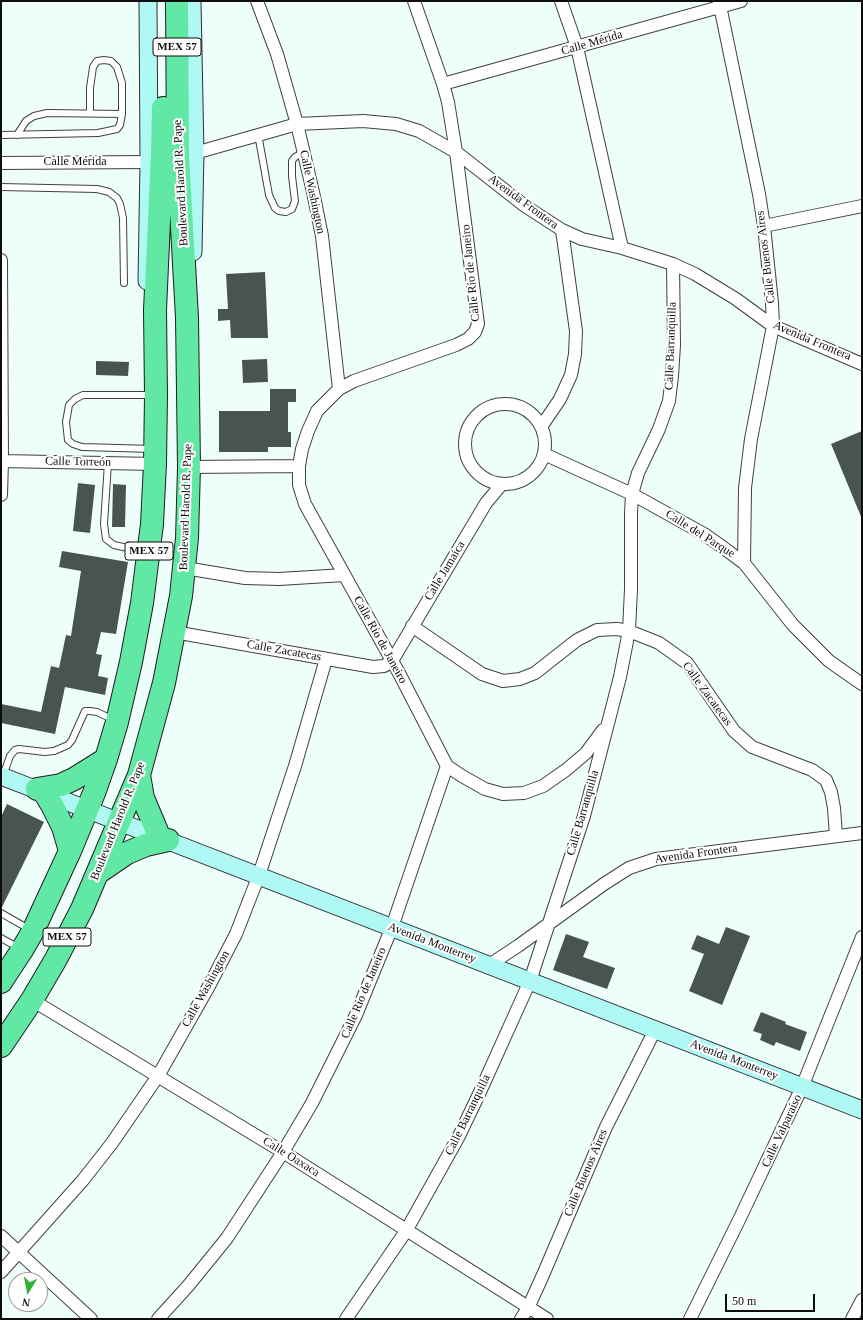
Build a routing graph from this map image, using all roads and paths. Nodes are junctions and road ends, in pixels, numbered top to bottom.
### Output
1 (148, 1) edge
2 (162, 1) edge
3 (177, 1) edge
4 (192, 1) edge
5 (257, 1) edge
6 (414, 1) edge
7 (561, 1) edge
8 (741, 1) edge
9 (720, 4) edge
10 (576, 47) junction
11 (443, 84) junction
12 (170, 92) junction
13 (90, 112) junction
14 (122, 114) junction
15 (297, 124) junction
16 (258, 134) junction
17 (1, 135) edge
18 (17, 135) junction
19 (304, 152) junction
20 (456, 152) junction
21 (195, 153) junction
22 (149, 162) junction
23 (1, 163) edge
24 (1, 187) edge
25 (862, 206) edge
26 (764, 226) junction
27 (562, 230) junction
28 (622, 248) junction
29 (1, 260) edge
30 (673, 264) junction
31 (124, 283) dead end
32 (155, 310) junction
33 (187, 318) junction
34 (773, 326) junction
35 (862, 364) edge
36 (339, 389) junction
37 (156, 396) junction
38 (541, 427) junction
39 (544, 454) junction
40 (155, 456) junction
41 (2, 461) edge
42 (108, 463) junction
43 (189, 466) junction
44 (299, 466) junction
45 (502, 484) junction
46 (632, 494) junction
47 (1, 495) edge
48 (149, 553) junction
49 (744, 563) junction
50 (185, 568) junction
51 (344, 575) junction
52 (412, 626) junction
53 (629, 631) junction
54 (174, 632) junction
55 (326, 659) junction
56 (392, 661) junction
57 (862, 684) edge
58 (117, 722) junction
59 (607, 724) junction
60 (106, 758) junction
61 (447, 766) junction
62 (139, 775) junction
63 (2, 776) edge
64 (40, 791) junction
65 (88, 809) junction
66 (120, 821) junction
67 (862, 833) edge
68 (836, 836) junction
69 (164, 838) junction
70 (70, 851) junction
71 (98, 872) junction
72 (259, 875) junction
73 (1, 913) edge
74 (550, 922) junction
75 (392, 927) junction
76 (33, 931) junction
77 (1, 938) edge
78 (862, 938) edge
79 (22, 950) junction
80 (489, 965) junction
81 (530, 981) junction
82 (1, 982) edge
83 (32, 1000) junction
84 (655, 1030) junction
85 (1, 1046) edge
86 (158, 1076) junction
87 (802, 1087) junction
88 (862, 1110) edge
89 (283, 1152) junction
90 (406, 1230) junction
91 (1, 1236) edge
92 (19, 1253) junction
93 (1, 1272) edge
94 (862, 1300) edge
95 (528, 1308) junction
96 (91, 1319) edge
97 (158, 1319) edge
98 (346, 1319) edge
99 (521, 1319) edge
100 (547, 1319) edge
101 (690, 1319) edge
102 (852, 1319) edge

1 - 22 street
2 - 12 highway, Boulevard Harold R. Pape / MEX 57
3 - 12 highway, Boulevard Harold R. Pape / MEX 57
4 - 21 street
5 - 15 street, Calle Washington
6 - 11 street, Calle Río de Janeiro
7 - 10 street
8 - 9 street, Calle Mérida
9 - 10 street, Calle Mérida
9 - 26 street, Calle Buenos Aires
10 - 11 street, Calle Mérida
10 - 28 street
11 - 20 street, Calle Río de Janeiro
12 - 32 highway, Boulevard Harold R. Pape / MEX 57
12 - 33 highway, Boulevard Harold R. Pape / MEX 57
13 - 14 lane
13 - 14 lane
13 - 18 lane
14 - 18 lane
15 - 16 street, Avenida Frontera
15 - 19 street, Calle Washington
15 - 20 street, Avenida Frontera
16 - 19 lane
16 - 21 street, Avenida Frontera
17 - 18 lane
19 - 36 street, Calle Washington
20 - 27 street, Avenida Frontera
20 - 36 street, Calle Río de Janeiro
21 - 33 street
22 - 23 street, Calle Mérida
22 - 32 street
24 - 31 lane
25 - 26 street
26 - 34 street, Calle Buenos Aires
27 - 28 street, Avenida Frontera
27 - 38 street
28 - 30 street, Avenida Frontera
29 - 41 street
30 - 34 street, Avenida Frontera
30 - 46 street, Calle Barranquilla
32 - 37 highway, Boulevard Harold R. Pape / MEX 57
33 - 43 highway, Boulevard Harold R. Pape / MEX 57
34 - 35 street, Avenida Frontera
34 - 49 street, Calle Buenos Aires
36 - 44 street, Calle Río de Janeiro
37 - 40 highway, Boulevard Harold R. Pape / MEX 57
37 - 40 lane
38 - 39 street
38 - 45 street
39 - 45 street
39 - 46 street, Calle del Parque
40 - 42 street, Calle Torreón
40 - 48 highway, Boulevard Harold R. Pape / MEX 57
41 - 42 street, Calle Torreón
41 - 47 street
42 - 48 lane
43 - 44 street
43 - 50 highway, Boulevard Harold R. Pape / MEX 57
44 - 51 street, Calle Río de Janeiro
45 - 52 street, Calle Jamaica
46 - 49 street, Calle del Parque
46 - 53 street, Calle Barranquilla
48 - 58 highway, Boulevard Harold R. Pape / MEX 57
49 - 57 street, Calle del Parque
50 - 51 street
50 - 54 highway, Boulevard Harold R. Pape / MEX 57
51 - 56 street, Calle Río de Janeiro
52 - 53 street, Calle Zacatecas
52 - 56 street, Calle Jamaica
53 - 59 street, Calle Barranquilla
53 - 68 street, Calle Zacatecas
54 - 55 street, Calle Zacatecas
54 - 62 highway, Boulevard Harold R. Pape / MEX 57
55 - 56 street, Calle Zacatecas
55 - 72 street, Calle Washington
56 - 61 street, Calle Río de Janeiro
58 - 60 highway, Boulevard Harold R. Pape / MEX 57
58 - 63 lane
59 - 61 street
59 - 74 street, Calle Barranquilla
60 - 64 highway
60 - 65 highway, Boulevard Harold R. Pape / MEX 57
61 - 75 street, Calle Río de Janeiro
62 - 66 highway, Boulevard Harold R. Pape / MEX 57
62 - 69 highway
63 - 64 street, Avenida Monterrey
64 - 65 street, Avenida Monterrey
64 - 70 highway
65 - 66 street, Avenida Monterrey
65 - 70 highway, Boulevard Harold R. Pape / MEX 57
66 - 69 street, Avenida Monterrey
66 - 71 highway, Boulevard Harold R. Pape / MEX 57
67 - 68 street, Avenida Frontera
68 - 74 street, Avenida Frontera
69 - 71 highway
69 - 72 street, Avenida Monterrey
70 - 76 highway, Boulevard Harold R. Pape / MEX 57
71 - 83 highway, Boulevard Harold R. Pape / MEX 57
72 - 75 street, Avenida Monterrey
72 - 86 street, Calle Washington
73 - 76 lane
74 - 80 street, Avenida Frontera
74 - 81 street, Calle Barranquilla
75 - 80 street, Avenida Monterrey
75 - 89 street, Calle Río de Janeiro
76 - 79 highway, Boulevard Harold R. Pape / MEX 57
77 - 79 lane
78 - 87 street, Calle Valparaíso
79 - 82 highway, Boulevard Harold R. Pape / MEX 57
80 - 81 street, Avenida Monterrey
81 - 84 street, Avenida Monterrey
81 - 90 street, Calle Barranquilla
83 - 85 highway, Boulevard Harold R. Pape / MEX 57
83 - 86 street, Calle Oaxaca
84 - 87 street, Avenida Monterrey
84 - 95 street, Calle Buenos Aires
86 - 89 street, Calle Oaxaca
86 - 92 street, Calle Washington
87 - 88 street, Avenida Monterrey
87 - 101 street, Calle Valparaíso
89 - 90 street, Calle Oaxaca
89 - 97 street, Calle Río de Janeiro
90 - 95 street, Calle Oaxaca
90 - 98 street, Calle Barranquilla
91 - 92 street
92 - 93 street, Calle Washington
92 - 96 street
94 - 102 street
95 - 99 street, Calle Buenos Aires
95 - 100 street, Calle Oaxaca

